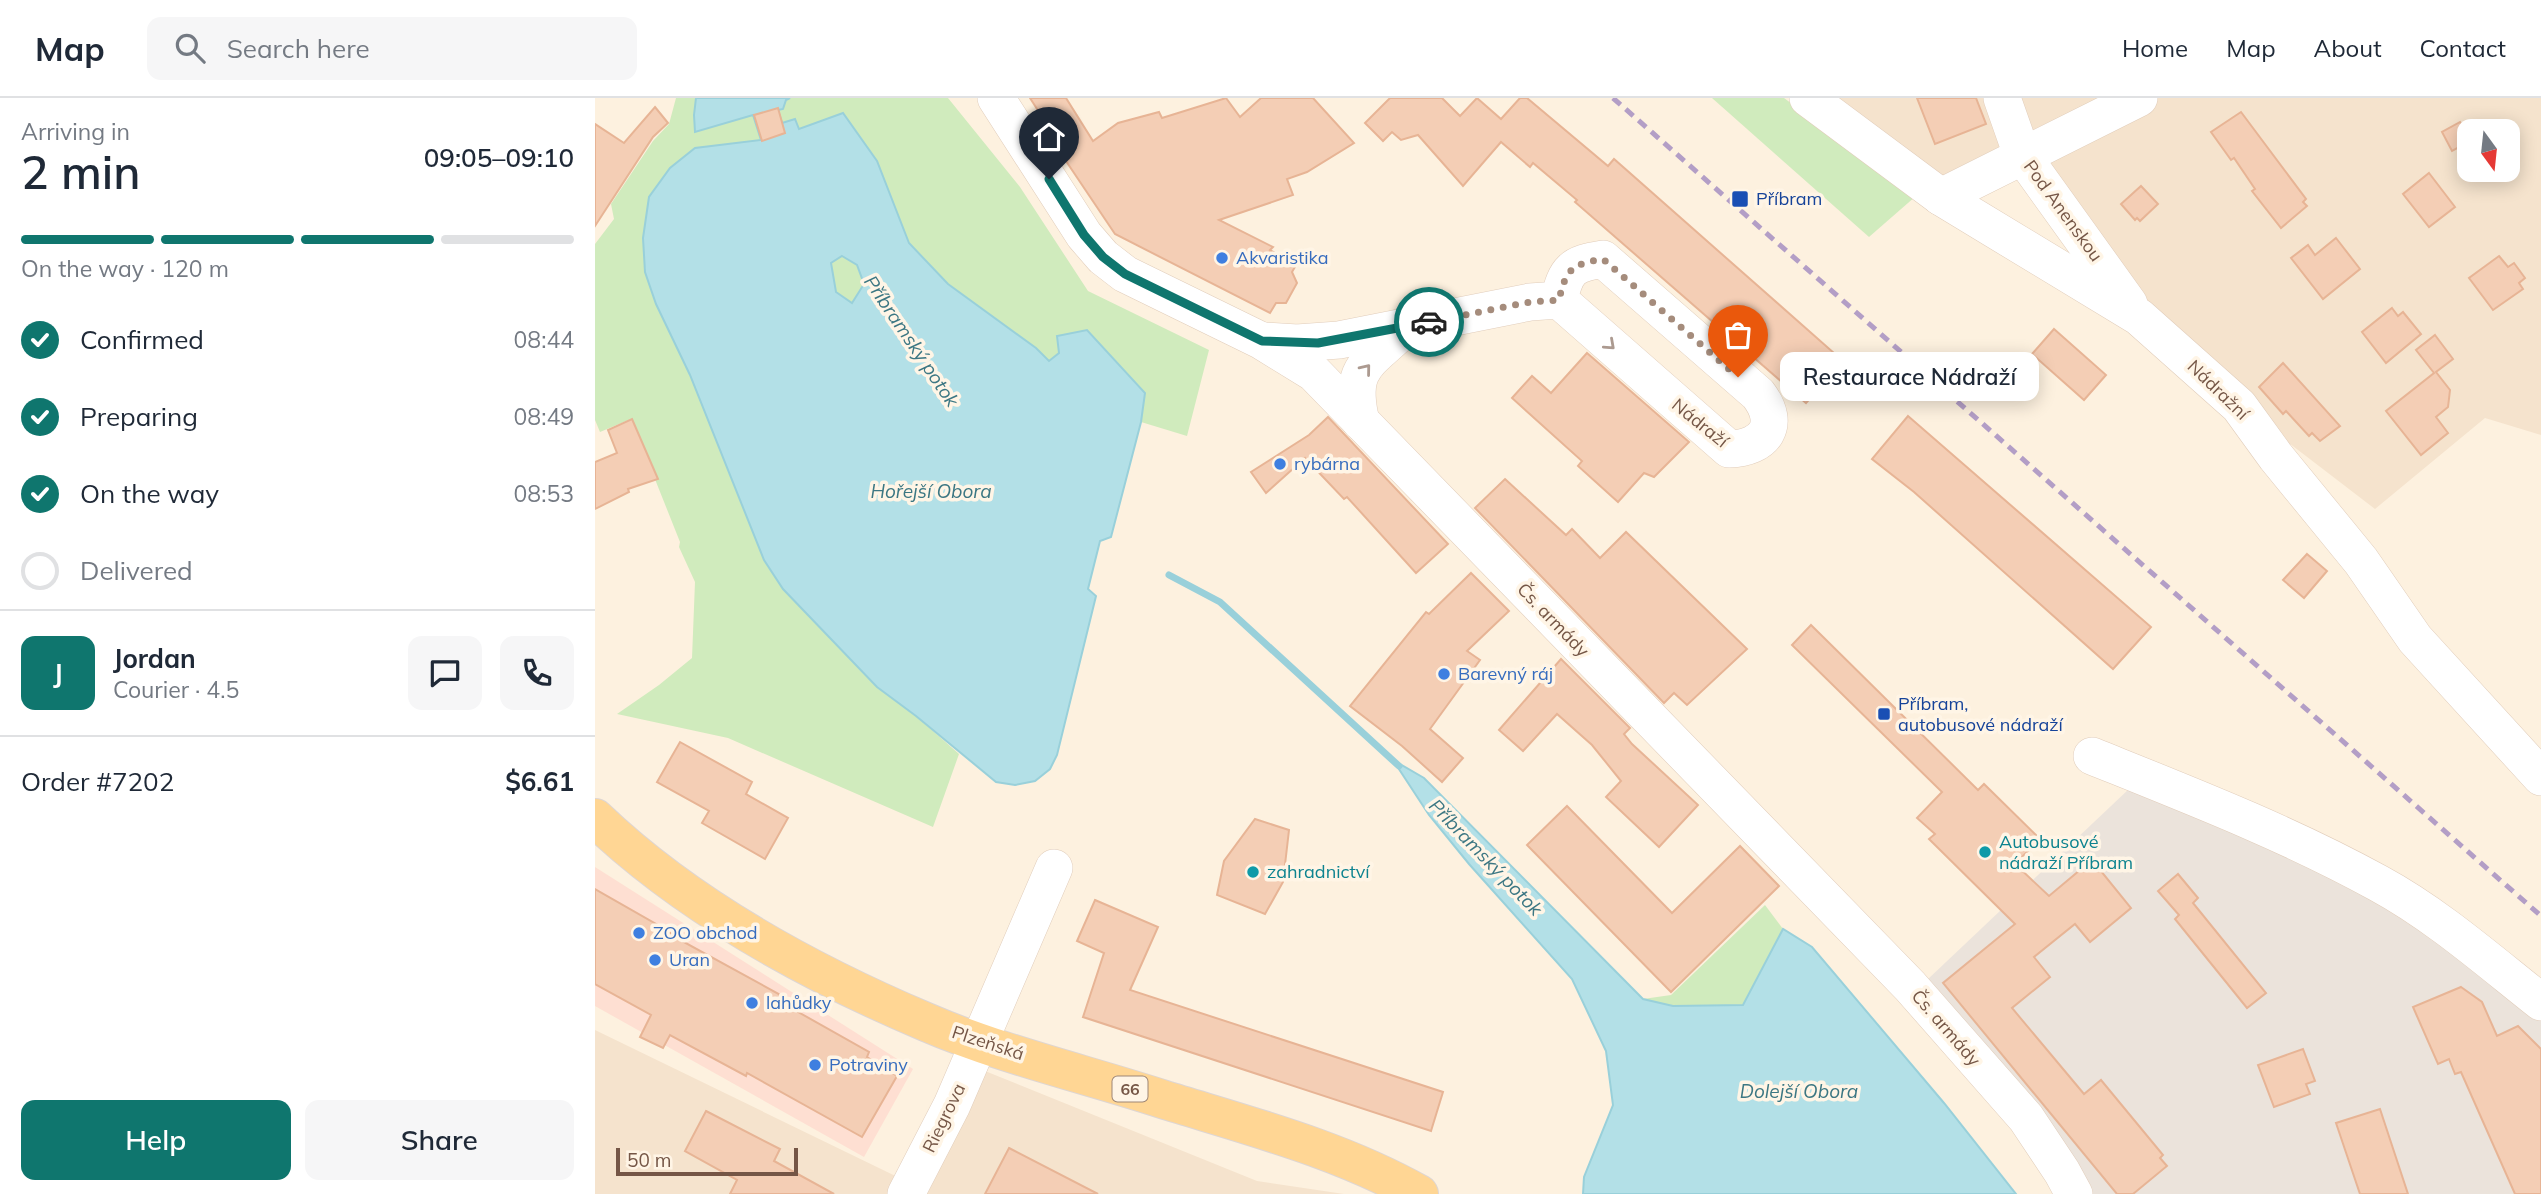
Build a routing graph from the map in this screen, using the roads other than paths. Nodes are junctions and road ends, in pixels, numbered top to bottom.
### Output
1 (996, 98) edge
2 (1808, 98) edge
3 (2002, 98) edge
4 (2139, 98) edge
5 (2022, 155) junction
6 (1941, 197) junction
7 (1559, 300) junction
8 (2139, 317) junction
9 (1405, 327) junction
10 (1262, 341) junction
11 (1361, 422) junction
12 (2092, 756) dead end
13 (2541, 777) edge
14 (595, 818) edge
15 (1054, 868) dead end
16 (2541, 1002) edge
17 (980, 1042) junction
18 (907, 1194) edge
19 (1419, 1194) edge
20 (2074, 1194) edge

1 - 10 street, Čs. armády
2 - 6 street, Nádražní
3 - 5 street, Pod Anenskou
4 - 5 street
5 - 6 street
5 - 8 street, Pod Anenskou
6 - 8 street, Nádražní
7 -> 7 street, Nádraží
7 - 9 street
8 - 13 street, Nádražní
9 - 10 street
11 -> 9 street
10 - 11 street, Čs. armády
11 - 20 street, Čs. armády
12 - 16 street
14 - 17 main road, Plzeňská / 66
15 - 17 street, Riegrova
17 - 18 street, Riegrova
17 - 19 main road, Plzeňská / 66

